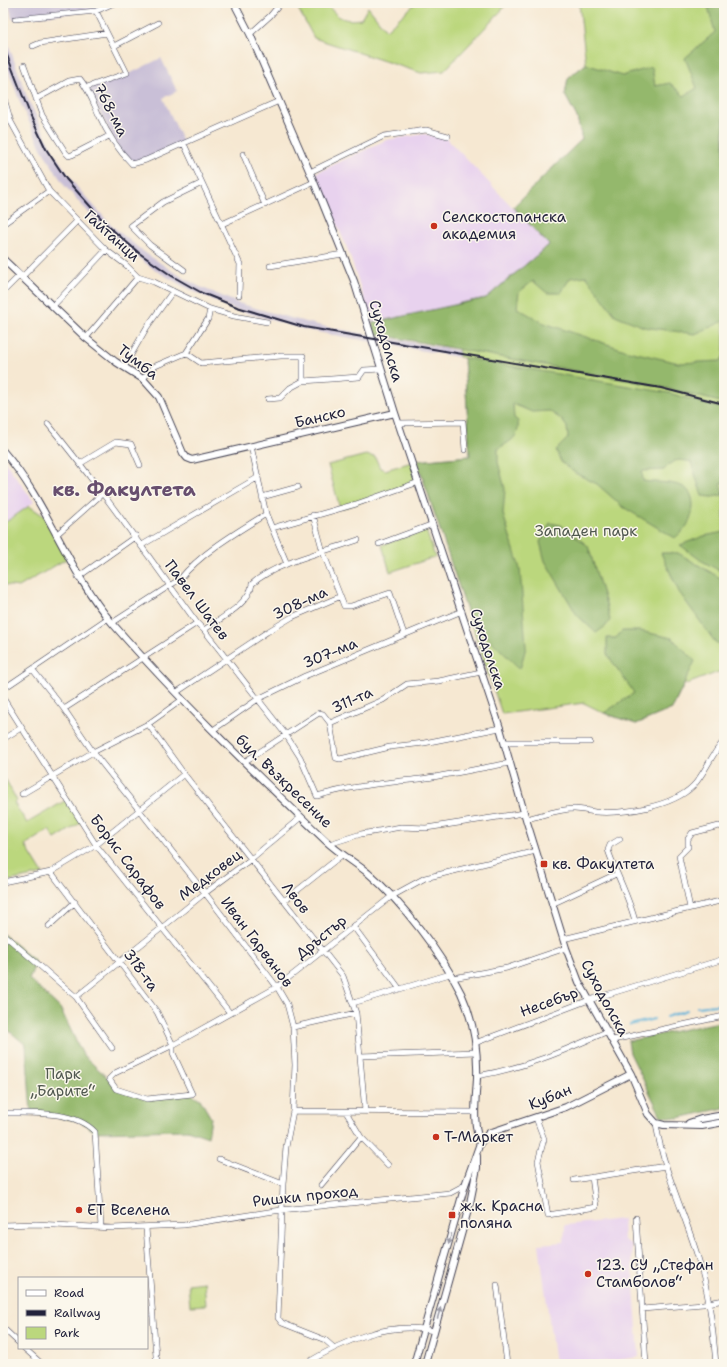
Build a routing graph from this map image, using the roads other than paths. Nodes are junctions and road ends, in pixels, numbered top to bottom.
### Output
1 (114, 3) edge
2 (234, 3) edge
3 (281, 3) edge
4 (96, 11) junction
5 (15, 19) dead end
6 (158, 23) dead end
7 (107, 33) junction
8 (250, 34) junction
9 (33, 46) dead end
10 (114, 46) junction
11 (24, 65) dead end
12 (87, 87) junction
13 (3, 95) edge
14 (36, 99) junction
15 (279, 101) junction
16 (109, 136) junction
17 (448, 136) dead end
18 (184, 144) junction
19 (243, 154) dead end
20 (310, 172) junction
21 (314, 182) junction
22 (202, 183) junction
23 (49, 191) junction
24 (264, 205) junction
25 (77, 221) junction
26 (3, 224) edge
27 (222, 224) junction
28 (106, 250) junction
29 (343, 254) junction
30 (3, 259) edge
31 (270, 266) dead end
32 (184, 270) dead end
33 (22, 277) junction
34 (138, 277) junction
35 (173, 291) junction
36 (3, 292) edge
37 (239, 294) dead end
38 (53, 306) junction
39 (210, 309) junction
40 (267, 322) dead end
41 (86, 338) junction
42 (186, 353) junction
43 (124, 367) junction
44 (381, 369) junction
45 (143, 379) junction
46 (304, 381) junction
47 (268, 399) dead end
48 (395, 413) junction
49 (48, 424) dead end
50 (398, 424) junction
51 (251, 446) junction
52 (465, 450) dead end
53 (3, 452) edge
54 (81, 463) junction
55 (140, 465) dead end
56 (257, 478) junction
57 (419, 482) junction
58 (298, 487) dead end
59 (102, 494) junction
60 (262, 497) junction
61 (266, 514) junction
62 (313, 515) junction
63 (433, 524) junction
64 (272, 528) junction
65 (56, 535) junction
66 (136, 536) junction
67 (358, 540) dead end
68 (378, 544) dead end
69 (142, 545) junction
70 (323, 552) junction
71 (287, 564) junction
72 (78, 577) junction
73 (169, 586) junction
74 (339, 597) junction
75 (462, 611) junction
76 (110, 621) junction
77 (197, 623) junction
78 (204, 630) junction
79 (404, 634) junction
80 (144, 658) junction
81 (226, 658) junction
82 (33, 670) junction
83 (482, 672) junction
84 (3, 689) edge
85 (177, 692) junction
86 (3, 698) edge
87 (183, 699) junction
88 (258, 699) junction
89 (64, 709) junction
90 (330, 723) junction
91 (148, 724) junction
92 (22, 728) junction
93 (500, 728) junction
94 (213, 730) junction
95 (286, 734) junction
96 (3, 738) edge
97 (724, 741) edge
98 (505, 742) junction
99 (590, 742) dead end
100 (92, 752) junction
101 (244, 762) junction
102 (510, 763) junction
103 (184, 774) junction
104 (53, 775) junction
105 (22, 794) dead end
106 (139, 811) junction
107 (525, 816) junction
108 (301, 817) junction
109 (724, 828) edge
110 (620, 839) dead end
111 (329, 844) junction
112 (96, 845) junction
113 (536, 851) junction
114 (342, 855) junction
115 (251, 859) junction
116 (51, 872) junction
117 (616, 874) junction
118 (3, 882) edge
119 (205, 893) junction
120 (392, 896) junction
121 (724, 900) edge
122 (284, 901) junction
123 (75, 902) junction
124 (552, 904) junction
125 (690, 908) junction
126 (635, 921) junction
127 (49, 926) dead end
128 (353, 926) junction
129 (162, 928) junction
130 (3, 934) edge
131 (563, 939) junction
132 (566, 948) junction
133 (324, 952) junction
134 (724, 959) edge
135 (120, 962) junction
136 (451, 976) junction
137 (277, 987) junction
138 (399, 988) junction
139 (76, 997) junction
140 (589, 1000) junction
141 (353, 1003) junction
142 (356, 1013) junction
143 (230, 1014) junction
144 (724, 1016) edge
145 (293, 1027) junction
146 (608, 1031) junction
147 (613, 1040) junction
148 (475, 1043) junction
149 (173, 1045) junction
150 (112, 1048) dead end
151 (476, 1052) junction
152 (360, 1056) junction
153 (631, 1074) junction
154 (477, 1076) junction
155 (192, 1094) joint
156 (293, 1111) junction
157 (365, 1111) junction
158 (346, 1112) junction
159 (475, 1112) junction
160 (3, 1113) edge
161 (724, 1115) edge
162 (536, 1118) junction
163 (724, 1122) edge
164 (656, 1123) junction
165 (686, 1124) junction
166 (361, 1137) junction
167 (480, 1143) junction
168 (477, 1149) junction
169 (219, 1159) dead end
170 (388, 1164) dead end
171 (666, 1166) junction
172 (592, 1177) junction
173 (574, 1180) dead end
174 (283, 1184) junction
175 (321, 1185) dead end
176 (465, 1185) junction
177 (281, 1210) junction
178 (636, 1218) dead end
179 (3, 1225) edge
180 (101, 1227) junction
181 (146, 1228) junction
182 (497, 1285) dead end
183 (724, 1300) edge
184 (710, 1302) junction
185 (642, 1309) junction
186 (3, 1328) edge
187 (424, 1328) junction
188 (434, 1331) junction
189 (18, 1342) edge
190 (333, 1347) junction
191 (25, 1349) edge
192 (42, 1364) edge
193 (158, 1364) edge
194 (305, 1364) edge
195 (414, 1364) edge
196 (425, 1364) edge
197 (507, 1364) edge
198 (642, 1364) edge
199 (646, 1364) edge
200 (716, 1364) edge

1 - 4 street
2 - 8 street, Суходолска
3 - 8 street
4 - 5 street
4 - 7 street
6 - 10 street
7 - 9 street
7 - 10 street
8 - 15 street, Суходолска
10 - 12 street
11 - 14 street
12 - 14 street, 768-ма
12 - 16 street, 768-ма
13 - 23 street, Гайтанци
14 - 16 street
15 - 18 street
15 - 20 street, Суходолска
16 - 18 street, 768-ма
17 - 20 street
18 - 22 street
19 - 24 street
20 - 21 street, Суходолска
21 - 24 street
21 - 29 street, Суходолска
22 - 27 street
22 - 32 street
23 - 25 street, Гайтанци
23 - 26 street
24 - 27 street
25 - 28 street, Гайтанци
25 - 33 street
27 - 37 street
28 - 34 street, Гайтанци
28 - 38 street
29 - 31 street
29 - 44 street, Суходолска
30 - 33 street, Тумба
33 - 36 street
33 - 38 street, Тумба
34 - 35 street, Гайтанци
34 - 41 street
35 - 39 street, Гайтанци
35 - 43 street
38 - 41 street, Тумба
39 - 40 street, Гайтанци
39 - 42 street
41 - 43 street, Тумба
42 - 45 street
42 - 46 street
43 - 45 street, Тумба
44 - 46 street
44 - 48 street, Суходолска
45 - 51 street, Тумба
46 - 47 street
48 - 50 street, Суходолска
48 - 51 street, Банско
49 - 54 street, Павел Шатев
50 - 52 street
50 - 57 street, Суходолска
51 - 56 street
53 - 65 street, бул. Възкресение
54 - 55 street
54 - 59 street, Павел Шатев
56 - 60 street
56 - 69 street
57 - 62 street
57 - 63 street, Суходолска
58 - 60 street
59 - 65 street
59 - 66 street, Павел Шатев
60 - 61 street
61 - 64 street
61 - 73 street
62 - 64 street
62 - 70 street
63 - 68 street
63 - 75 street, Суходолска
64 - 71 street
65 - 72 street, бул. Възкресение
66 - 69 street, Павел Шатев
66 - 72 street
67 - 70 street
69 - 73 street, Павел Шатев
70 - 71 street
70 - 74 street
71 - 78 street
72 - 76 street, бул. Възкресение
73 - 76 street
73 - 77 street, Павел Шатев
74 - 79 street, 308-ма
74 - 81 street, 308-ма
75 - 79 street, 307-ма
75 - 83 street, Суходолска
76 - 80 street, бул. Възкресение
76 - 82 street
77 - 78 street, Павел Шатев
77 - 80 street
78 - 81 street, Павел Шатев
79 - 88 street, 307-ма
80 - 85 street, бул. Възкресение
80 - 89 street
81 - 85 street, 308-ма
81 - 88 street, Павел Шатев
82 - 84 street
82 - 89 street, Иван Гарванов
83 - 90 street, 311-та
83 - 93 street, Суходолска
85 - 87 street, бул. Възкресение
86 - 92 street, Борис Сарафов
87 - 91 street
87 - 94 street, бул. Възкресение
88 - 94 street, 307-ма
88 - 95 street, Павел Шатев
89 - 100 street, Иван Гарванов
90 - 93 street
90 - 95 street, 311-та
91 - 100 street
91 - 103 street, Лвов
92 - 96 street
92 - 104 street, Борис Сарафов
93 - 98 street, Суходолска
94 - 101 street, бул. Възкресение
95 - 101 street, 311-та
95 - 102 street, Павел Шатев
97 - 107 street
98 - 99 street
98 - 102 street, Суходолска
100 - 104 street
100 - 106 street, Иван Гарванов
101 - 108 street, бул. Възкресение
102 - 107 street, Суходолска
103 - 106 street
103 - 115 street, Лвов
104 - 105 street
104 - 112 street, Борис Сарафов
106 - 112 street
106 - 119 street, Иван Гарванов
107 - 111 street
107 - 113 street, Суходолска
108 - 111 street, бул. Възкресение
108 - 115 street, Медковец
109 - 125 street
110 - 117 street
111 - 114 street, бул. Възкресение
112 - 116 street
112 - 129 street, Борис Сарафов
113 - 120 street, Дръстър
113 - 124 street, Суходолска
114 - 120 street, бул. Възкресение
114 - 122 street
115 - 119 street, Медковец
115 - 122 street, Лвов
116 - 118 street
116 - 123 street, 318-та
117 - 124 street
117 - 126 street
119 - 129 street, Медковец
119 - 137 street, Иван Гарванов
120 - 128 street, Дръстър
120 - 136 street, бул. Възкресение
121 - 125 street
122 - 133 street, Лвов
123 - 127 street
123 - 135 street, 318-та
124 - 131 street, Суходолска
125 - 126 street
126 - 131 street
128 - 133 street, Дръстър
128 - 138 street
129 - 135 street, Медковец
129 - 143 street, Борис Сарафов
130 - 139 street
131 - 132 street, Суходолска
132 - 136 street
132 - 140 street, Суходолска
133 - 137 street, Дръстър
133 - 141 street, Лвов
134 - 140 street, Несебър
135 - 139 street, Медковец
135 - 149 street, 318-та
136 - 138 street
136 - 148 street, бул. Възкресение
137 - 143 street, Дръстър
137 - 145 street, Иван Гарванов
138 - 141 street
139 - 150 street
140 - 146 street, Суходолска
140 - 148 street, Несебър
141 - 142 street, Лвов
142 - 145 street
142 - 152 street, Лвов
143 - 149 street, Дръстър
144 - 147 street
145 - 156 street, Иван Гарванов
146 - 147 street, Суходолска
146 - 154 street
147 - 153 street, Суходолска
148 - 151 street, бул. Възкресение
149 - 155 street, 318-та
149 - 155 street, Дръстър
151 - 152 street
151 - 154 street, бул. Възкресение
152 - 157 street, Лвов
153 - 162 street, Кубан
153 - 164 street, Суходолска
154 - 159 street, бул. Възкресение
156 - 158 street
156 - 174 street, Иван Гарванов
157 - 158 street
157 - 159 street
158 - 166 street
159 - 167 street, бул. Възкресение
160 - 180 street
161 - 165 street
162 - 167 street, Кубан
162 - 172 street
163 - 165 street
164 - 165 street
164 - 171 street, Суходолска
166 - 170 street
166 - 175 street
167 - 168 street
168 - 176 street
188 -> 168 street
169 - 174 street
171 - 172 street
171 - 184 street, Суходолска
172 - 173 street
174 - 177 street, Иван Гарванов
176 - 177 street, Ришки проход
176 -> 187 street
177 - 181 street, Ришки проход
177 - 190 street, Иван Гарванов
178 - 185 street
179 - 180 street, Ришки проход
180 - 181 street, Ришки проход
181 - 193 street
182 - 197 street
183 - 184 street
184 - 185 street
184 - 200 street, Суходолска
185 - 199 street
186 - 189 street
187 - 188 street
187 - 190 street
187 - 195 street
188 - 196 street
190 - 194 street
191 - 192 street
198 - 199 street

